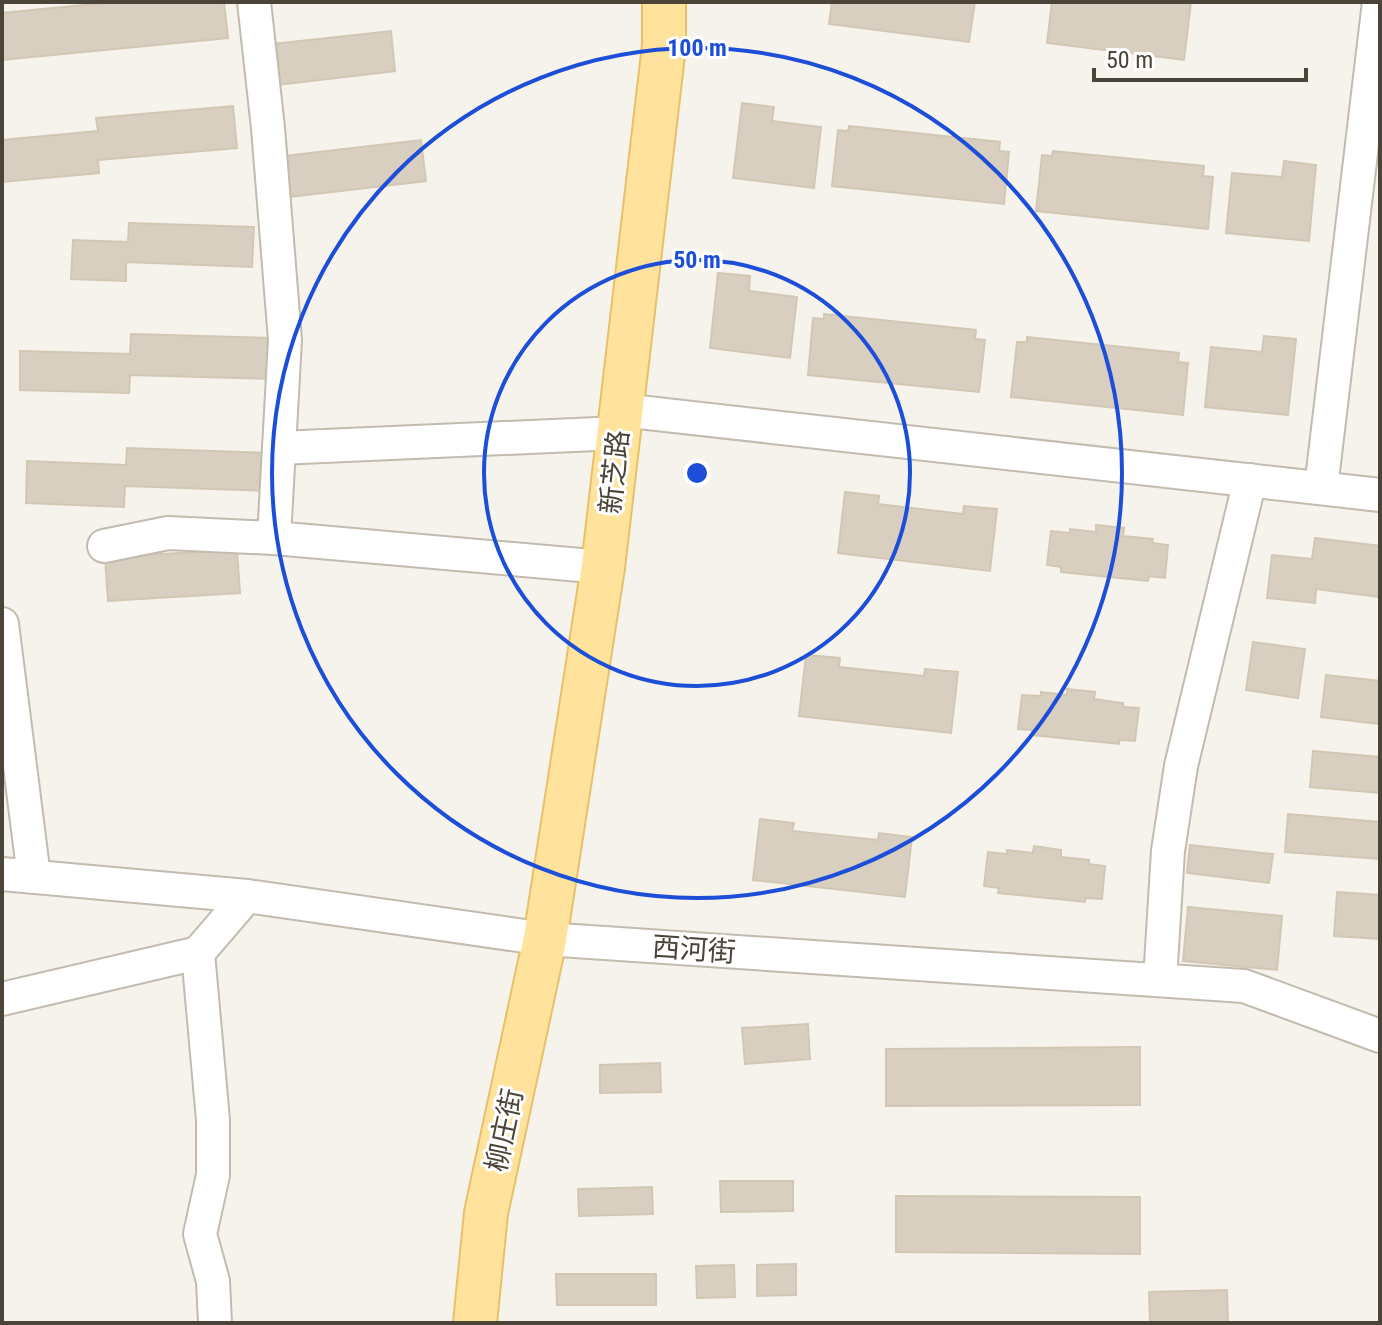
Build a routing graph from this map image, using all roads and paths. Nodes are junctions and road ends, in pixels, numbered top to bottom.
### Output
1 (254, 2) edge
2 (664, 2) edge
3 (1379, 2) edge
4 (620, 422) junction
5 (279, 448) junction
6 (1250, 480) junction
7 (1321, 488) junction
8 (1380, 495) edge
9 (274, 538) junction
10 (104, 546) dead end
11 (603, 567) junction
12 (2, 624) edge
13 (2, 874) edge
14 (34, 877) junction
15 (247, 896) junction
16 (545, 939) junction
17 (198, 953) junction
18 (1160, 980) junction
19 (2, 999) edge
20 (1380, 1036) edge
21 (215, 1323) edge
22 (475, 1323) edge

1 - 5 street
2 - 4 main road, 新芝路
3 - 7 street
4 - 5 street
4 - 6 street
4 - 11 main road, 新芝路
5 - 9 street
6 - 7 street
6 - 18 street
7 - 8 street
9 - 10 street
9 - 11 street
11 - 16 main road, 新芝路
12 - 14 street
13 - 14 street, 西河街
14 - 15 street, 西河街
15 - 16 street, 西河街
15 - 17 street
16 - 18 street, 西河街
16 - 22 main road, 柳庄街
17 - 19 street
17 - 21 street
18 - 20 street, 西河街

